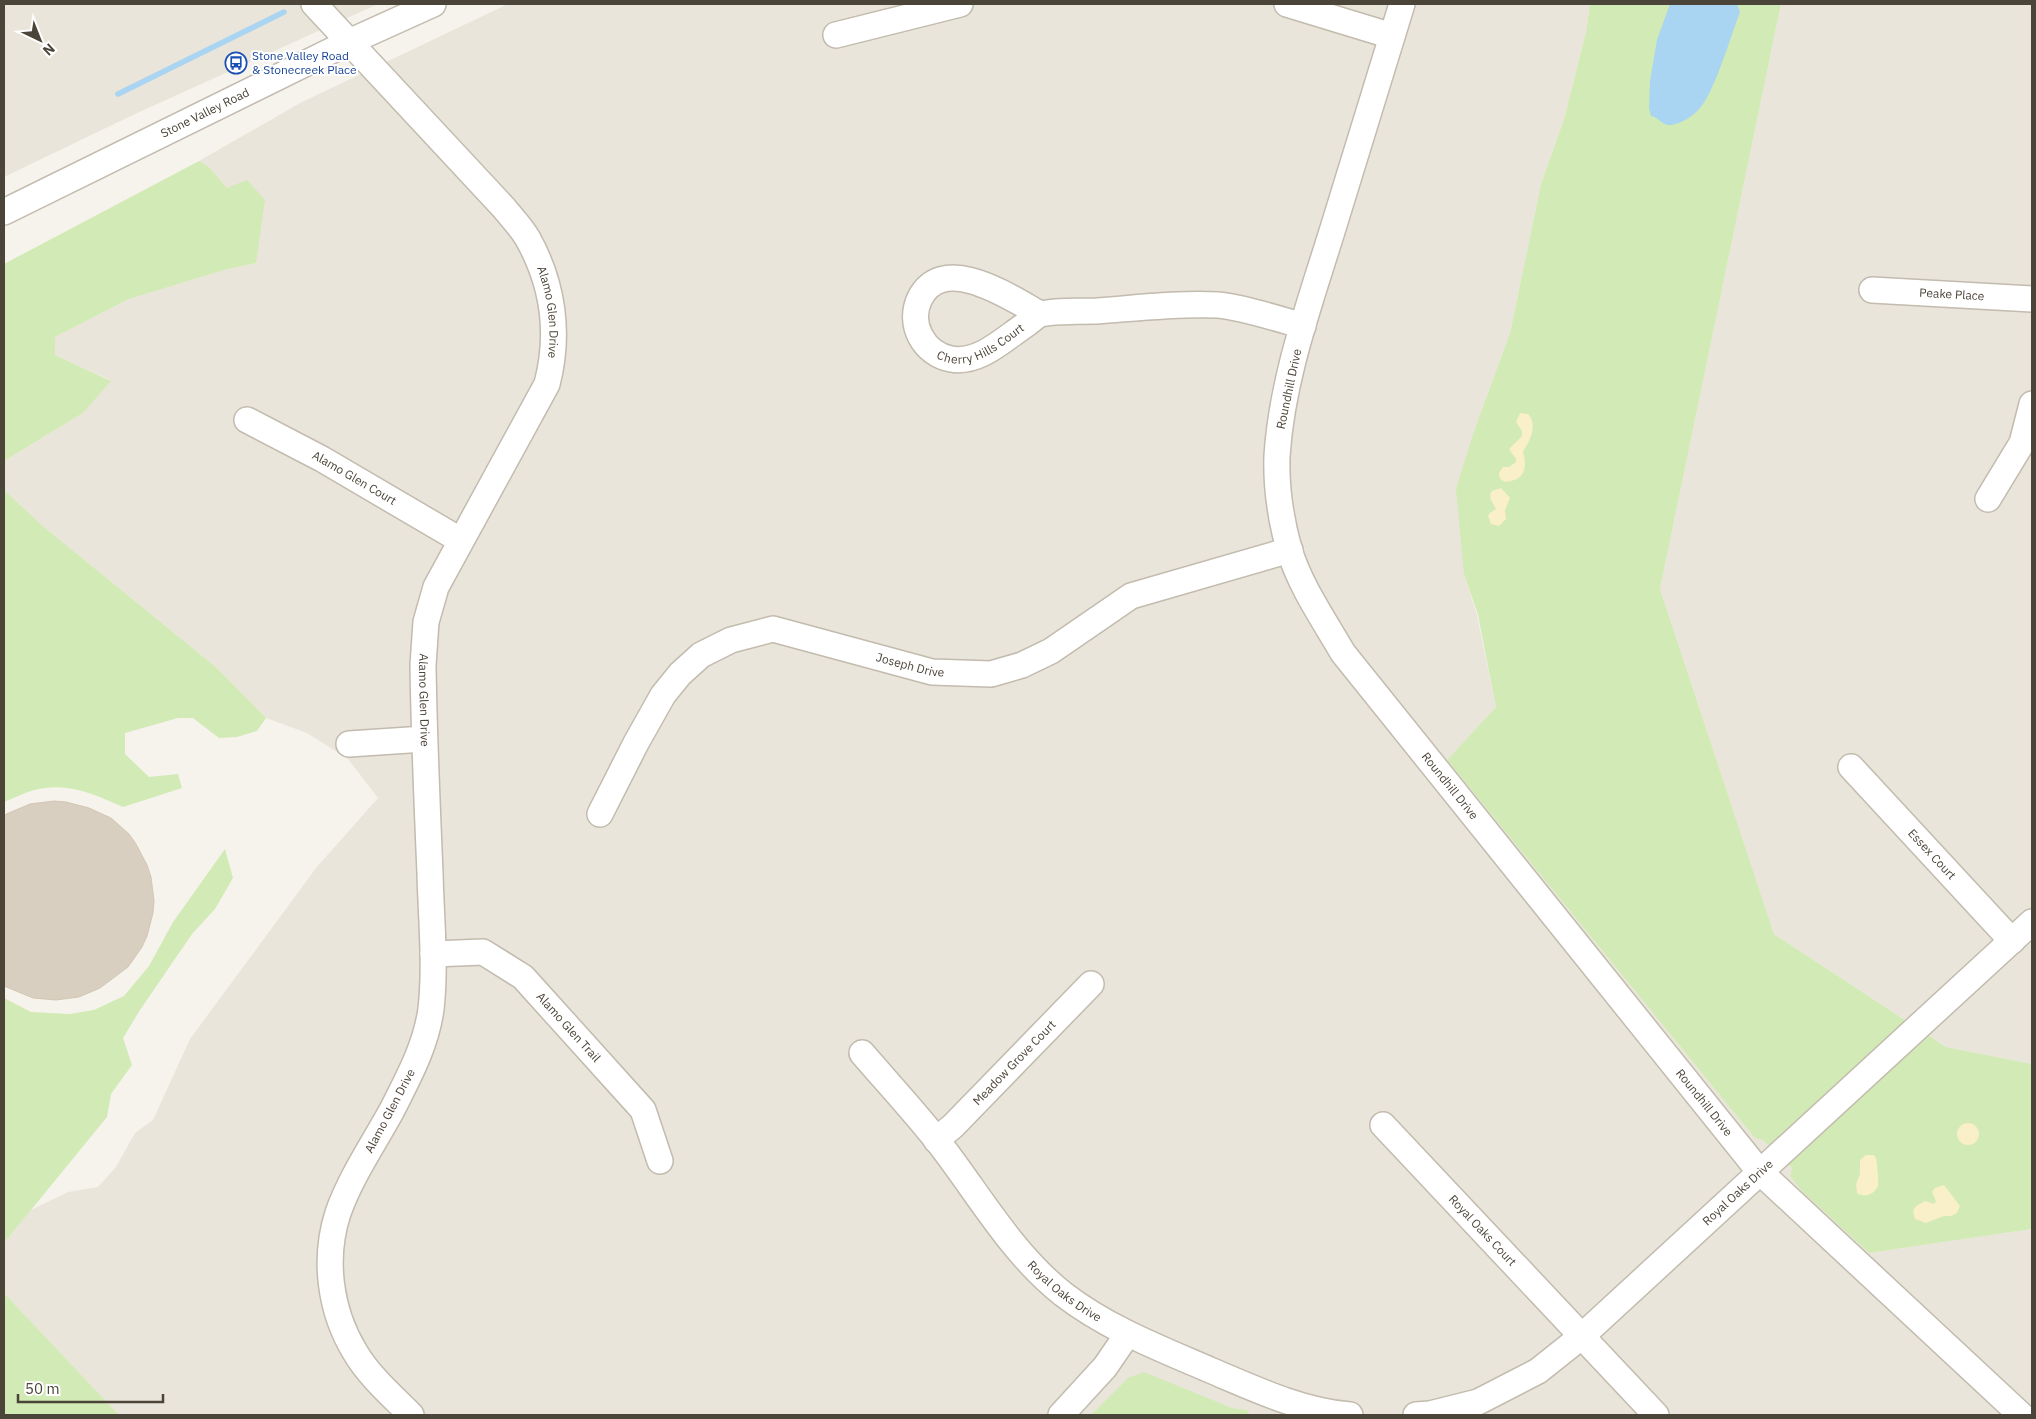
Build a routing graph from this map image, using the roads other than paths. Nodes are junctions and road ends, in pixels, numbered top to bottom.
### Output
1 (314, 4) edge
2 (434, 4) edge
3 (960, 4) edge
4 (1287, 4) edge
5 (1402, 4) edge
6 (836, 35) dead end
7 (1392, 36) junction
8 (349, 42) junction
9 (4, 212) edge
10 (1872, 290) dead end
11 (2032, 299) edge
12 (1040, 314) junction
13 (1303, 326) junction
14 (2032, 404) edge
15 (247, 420) dead end
16 (1988, 499) dead end
17 (460, 540) junction
18 (1290, 550) junction
19 (424, 739) junction
20 (350, 744) dead end
21 (1850, 767) dead end
22 (600, 814) dead end
23 (2032, 922) edge
24 (2012, 941) junction
25 (433, 954) junction
26 (1092, 984) dead end
27 (862, 1053) dead end
28 (1383, 1125) dead end
29 (936, 1140) junction
30 (660, 1161) dead end
31 (1759, 1171) junction
32 (1127, 1335) junction
33 (1582, 1336) junction
34 (411, 1415) edge
35 (1060, 1415) edge
36 (1350, 1415) edge
37 (1416, 1415) edge
38 (1656, 1415) edge
39 (2021, 1415) edge

1 - 8 street, Alamo Glen Drive
2 - 8 street, Stone Valley Road
3 - 6 street
4 - 7 street
5 - 7 street, Roundhill Drive
7 - 13 street, Roundhill Drive
8 - 9 street, Stone Valley Road
8 - 17 street, Alamo Glen Drive
10 - 11 street, Peake Place
12 - 12 street, Cherry Hills Court
12 - 13 street, Cherry Hills Court
13 - 18 street, Roundhill Drive
14 - 16 street
15 - 17 street, Alamo Glen Court
17 - 19 street, Alamo Glen Drive
18 - 22 street, Joseph Drive
18 - 31 street, Roundhill Drive
19 - 20 street
19 - 25 street, Alamo Glen Drive
21 - 24 street, Essex Court
23 - 24 street, Royal Oaks Drive
24 - 31 street, Royal Oaks Drive
25 - 30 street, Alamo Glen Trail
25 - 34 street, Alamo Glen Drive
26 - 29 street, Meadow Grove Court
27 - 29 street, Royal Oaks Drive
28 - 33 street, Royal Oaks Court
29 - 32 street, Royal Oaks Drive
31 - 33 street, Royal Oaks Drive
31 - 39 street, Roundhill Drive
32 - 35 street
32 - 36 street, Royal Oaks Drive
33 - 37 street, Royal Oaks Drive
33 - 38 street, Royal Oaks Court

